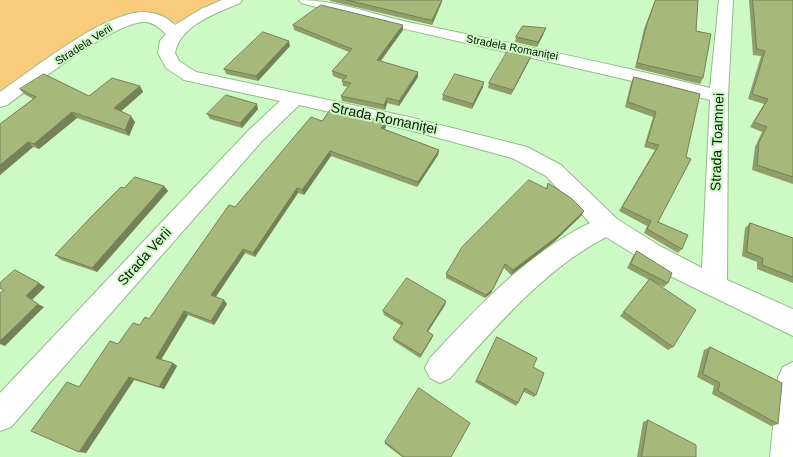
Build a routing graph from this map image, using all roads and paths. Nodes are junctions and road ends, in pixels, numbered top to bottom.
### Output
1 (235, 0) edge
2 (306, 0) edge
3 (726, 0) edge
4 (172, 33) junction
5 (719, 96) junction
6 (294, 100) junction
7 (0, 101) edge
8 (608, 225) junction
9 (714, 285) junction
10 (793, 323) edge
11 (440, 368) dead end
12 (793, 377) edge
13 (0, 416) edge
14 (786, 457) edge

1 - 4 street
2 - 5 street, Stradela Romaniței
3 - 5 street, Strada Toamnei
4 - 6 street, Strada Romaniței
4 - 7 street, Stradela Verii
5 - 9 street, Strada Toamnei
6 - 8 street, Strada Romaniței
6 - 13 street, Strada Verii
8 - 9 street, Strada Romaniței
8 - 11 street
9 - 10 street, Strada Romaniței
12 - 14 street

